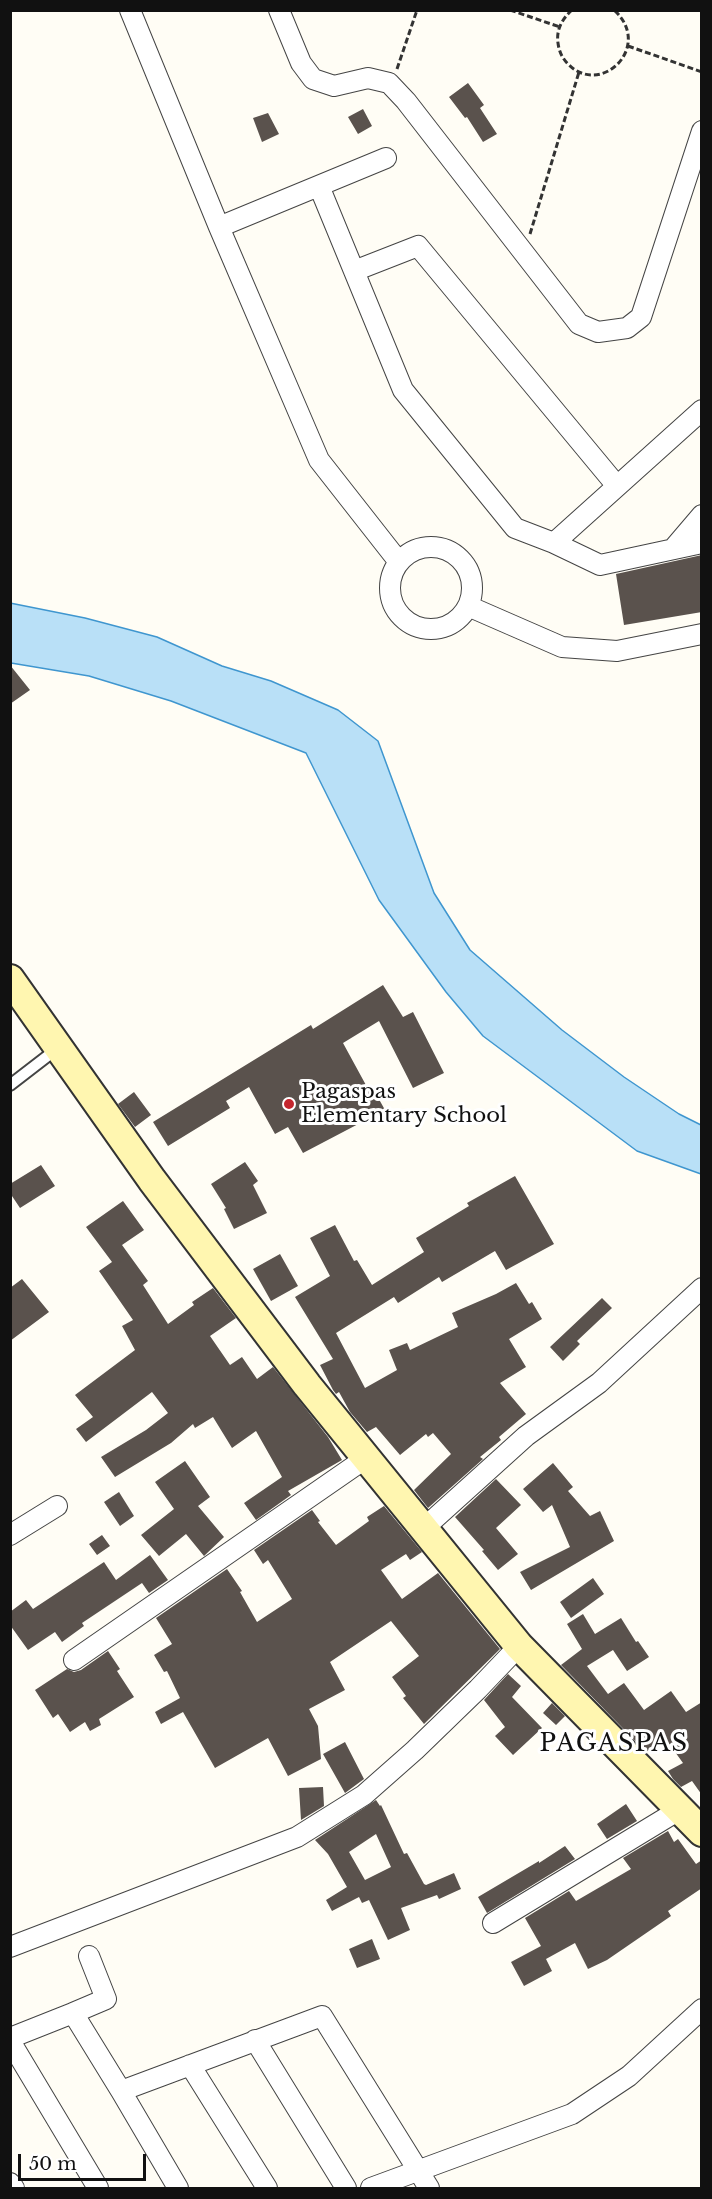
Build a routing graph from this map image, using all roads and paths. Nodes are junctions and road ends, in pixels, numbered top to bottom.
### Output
1 (130, 10) edge
2 (279, 10) edge
3 (417, 10) edge
4 (510, 10) edge
5 (572, 10) edge
6 (614, 10) edge
7 (560, 27) junction
8 (628, 46) junction
9 (579, 72) junction
10 (702, 72) edge
11 (392, 86) junction
12 (702, 131) edge
13 (386, 158) dead end
14 (318, 186) junction
15 (219, 227) junction
16 (524, 253) junction
17 (354, 271) junction
18 (702, 410) edge
19 (617, 486) junction
20 (702, 515) edge
21 (554, 543) junction
22 (702, 543) edge
23 (673, 549) junction
24 (399, 562) junction
25 (468, 606) junction
26 (702, 633) edge
27 (10, 979) edge
28 (59, 1048) junction
29 (10, 1085) edge
30 (702, 1288) edge
31 (366, 1458) junction
32 (57, 1506) dead end
33 (423, 1529) junction
34 (10, 1535) edge
35 (519, 1646) junction
36 (74, 1659) dead end
37 (679, 1810) junction
38 (702, 1832) edge
39 (493, 1923) dead end
40 (10, 1947) edge
41 (89, 1956) dead end
42 (702, 2009) edge
43 (73, 2013) junction
44 (10, 2039) edge
45 (255, 2040) junction
46 (190, 2065) junction
47 (121, 2091) junction
48 (418, 2171) junction
49 (10, 2183) edge
50 (14, 2188) edge
51 (98, 2188) edge
52 (178, 2188) edge
53 (267, 2188) edge
54 (346, 2188) edge
55 (371, 2188) edge
56 (429, 2188) edge

1 - 15 street
2 - 11 street
3 - 11 path
4 - 7 path
5 - 7 path
6 - 8 path
7 - 9 path
8 - 9 path
8 - 10 path
9 - 16 path
11 - 16 street
12 - 16 street
13 - 14 street
14 - 15 street
14 - 17 street
15 - 24 street
17 - 19 street
17 - 21 street
18 - 19 street
19 - 21 street
20 - 23 street
21 - 23 street
22 - 23 street
24 - 25 street
24 - 25 street
25 - 26 street
27 - 28 main road
28 - 29 lane
28 - 31 main road
30 - 33 street
31 - 33 main road
31 - 36 street
32 - 34 street
33 - 35 main road
35 - 37 main road
35 - 40 street
37 - 38 main road
37 - 39 street
41 - 43 street
42 - 48 street
43 - 44 street
43 - 47 street
44 - 51 street
45 - 46 street
45 - 48 street
45 - 54 street
46 - 47 street
46 - 53 street
47 - 52 street
48 - 55 street
48 - 56 street
49 - 50 street

